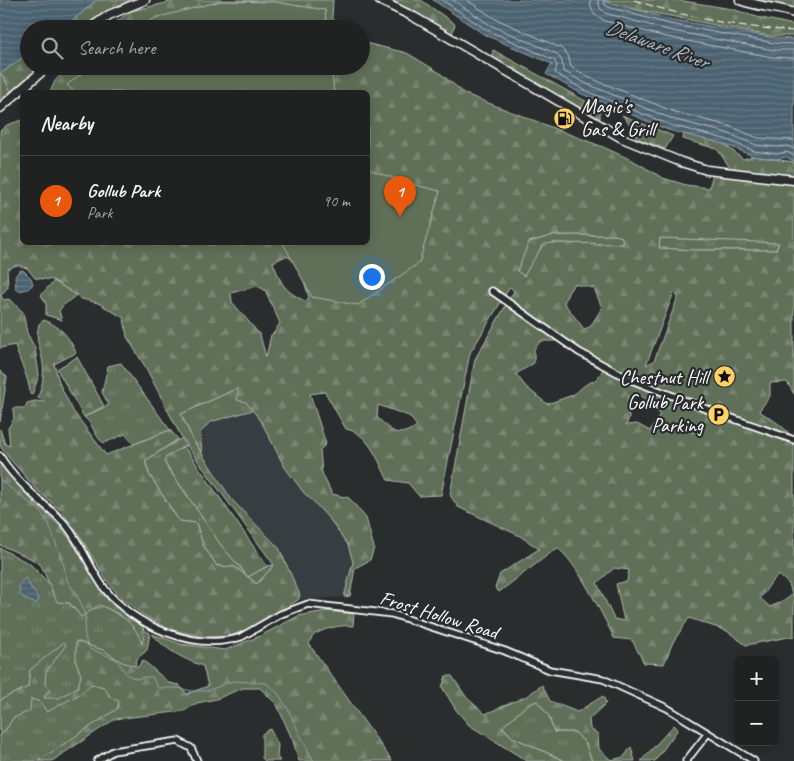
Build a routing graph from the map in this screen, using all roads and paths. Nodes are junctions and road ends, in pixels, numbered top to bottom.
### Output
1 (145, 0) edge
2 (379, 0) edge
3 (740, 0) edge
4 (794, 13) edge
5 (103, 20) edge
6 (38, 75) edge
7 (22, 90) edge
8 (20, 91) edge
9 (0, 108) edge
10 (794, 180) edge
11 (492, 291) dead end
12 (794, 440) edge
13 (0, 456) edge
14 (708, 733) junction
15 (98, 761) edge
16 (197, 761) edge
17 (686, 761) edge
18 (754, 761) edge

1 - 5 main road
2 - 10 main road
3 - 4 main road
6 - 7 main road
8 - 9 main road
11 - 12 street
13 - 14 street, Frost Hollow Road
14 - 17 street
14 - 18 street, Frost Hollow Road
15 - 16 street

